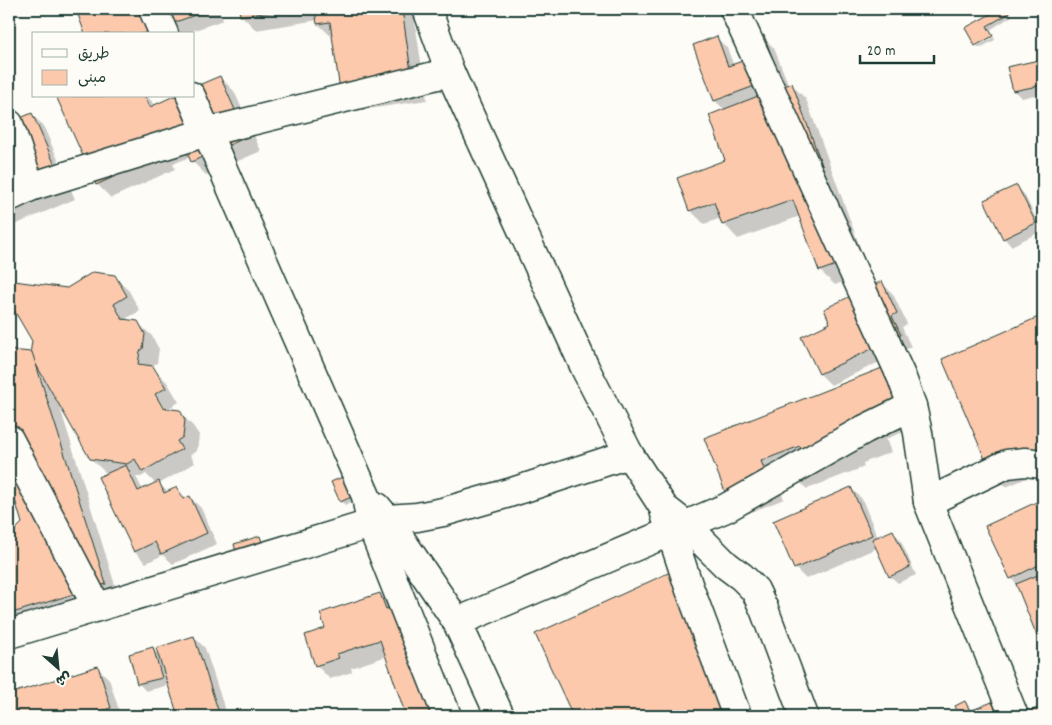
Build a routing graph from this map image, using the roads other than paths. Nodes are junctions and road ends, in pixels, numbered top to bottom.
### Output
1 (153, 9) edge
2 (427, 9) edge
3 (734, 9) edge
4 (163, 32) edge
5 (450, 72) junction
6 (192, 98) edge
7 (9, 124) edge
8 (206, 132) junction
9 (20, 192) edge
10 (912, 406) junction
11 (9, 439) edge
12 (629, 454) junction
13 (1043, 464) edge
14 (928, 502) junction
15 (379, 522) junction
16 (674, 522) junction
17 (97, 607) junction
18 (457, 622) junction
19 (9, 634) edge
20 (447, 716) edge
21 (500, 716) edge
22 (737, 716) edge
23 (804, 716) edge
24 (1014, 716) edge

1 - 4 street
2 - 5 street
3 - 10 street
5 - 8 street
5 - 12 street
6 - 8 street
7 - 9 street
8 - 9 street
8 - 15 street
10 - 14 street
10 - 16 street
11 - 17 street
12 - 15 street
12 - 16 street
13 - 14 street
14 - 24 street
15 - 17 street
15 - 18 street
15 - 20 street
16 - 18 street
16 - 22 street
16 - 23 street
17 - 19 street
18 - 21 street

